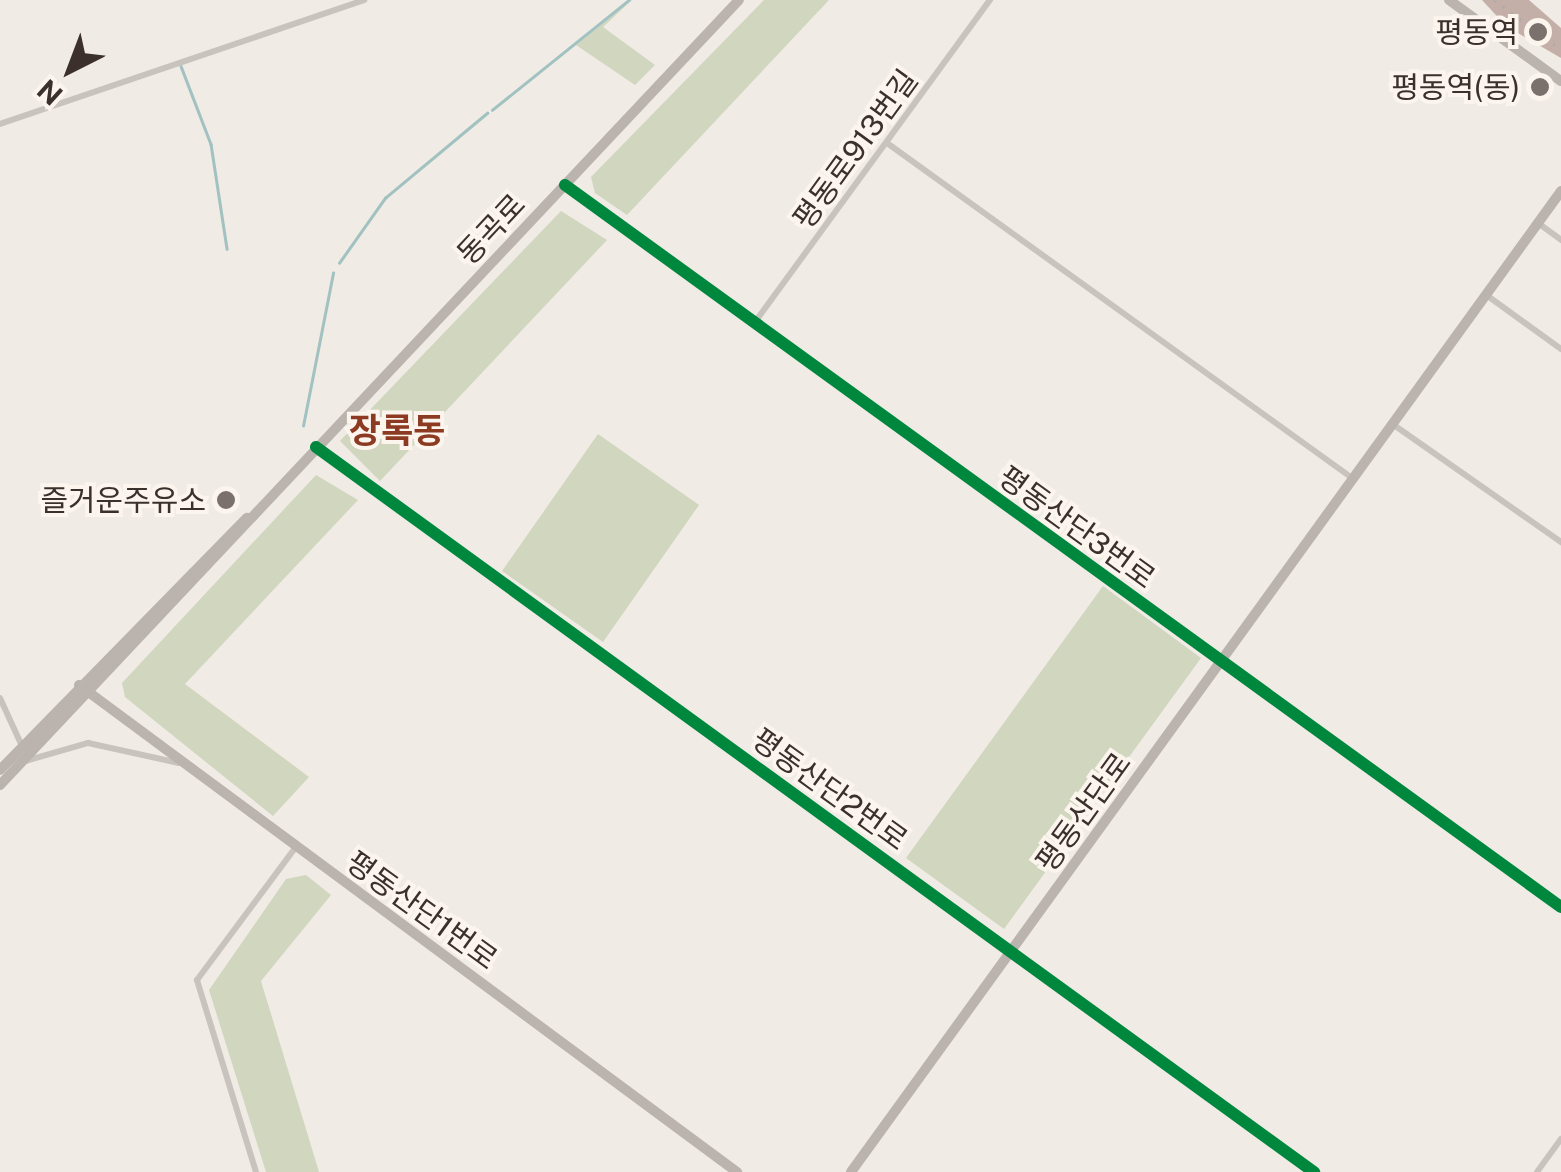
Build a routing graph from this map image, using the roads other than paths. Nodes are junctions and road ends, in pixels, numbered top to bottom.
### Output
1 (365, 0) edge
2 (739, 0) edge
3 (990, 0) edge
4 (1449, 0) edge
5 (1561, 81) edge
6 (0, 124) edge
7 (887, 143) junction
8 (565, 185) junction
9 (1561, 190) edge
10 (1537, 222) junction
11 (1561, 240) edge
12 (1485, 294) junction
13 (754, 323) junction
14 (1561, 348) edge
15 (1392, 423) junction
16 (316, 446) junction
17 (1352, 478) junction
18 (1561, 542) edge
19 (1221, 663) junction
20 (83, 688) junction
21 (0, 698) edge
22 (22, 747) junction
23 (21, 763) junction
24 (185, 765) junction
25 (0, 770) edge
26 (0, 785) edge
27 (294, 848) junction
28 (1561, 907) edge
29 (1012, 953) junction
30 (1561, 1138) edge
31 (256, 1172) edge
32 (737, 1172) edge
33 (851, 1172) edge
34 (1314, 1172) edge
35 (1537, 1172) edge

1 - 6 street
2 - 8 street, 동곡로
3 - 7 street, 평동로913번길
4 - 5 street
7 - 13 street, 평동로913번길
7 - 17 street
8 - 13 street, 평동산단3번로
8 - 16 street, 동곡로
9 - 10 street, 평동산단로
10 - 11 street
10 - 12 street, 평동산단로
12 - 14 street
12 - 15 street, 평동산단로
13 - 19 street, 평동산단3번로
15 - 17 street, 평동산단로
15 - 18 street
16 - 20 street, 동곡로
16 - 29 street, 평동산단2번로
17 - 19 street, 평동산단로
19 - 28 street, 평동산단3번로
19 - 29 street, 평동산단로
20 - 22 street, 동곡로
20 - 23 street, 동곡로
20 - 24 street, 평동산단1번로
21 - 22 street
22 - 23 street
22 - 25 street, 동곡로
23 - 24 street
23 - 26 street, 동곡로
24 - 27 street, 평동산단1번로
27 - 31 street
27 - 32 street, 평동산단1번로
29 - 33 street, 평동산단로
29 - 34 street, 평동산단2번로
30 - 35 street

